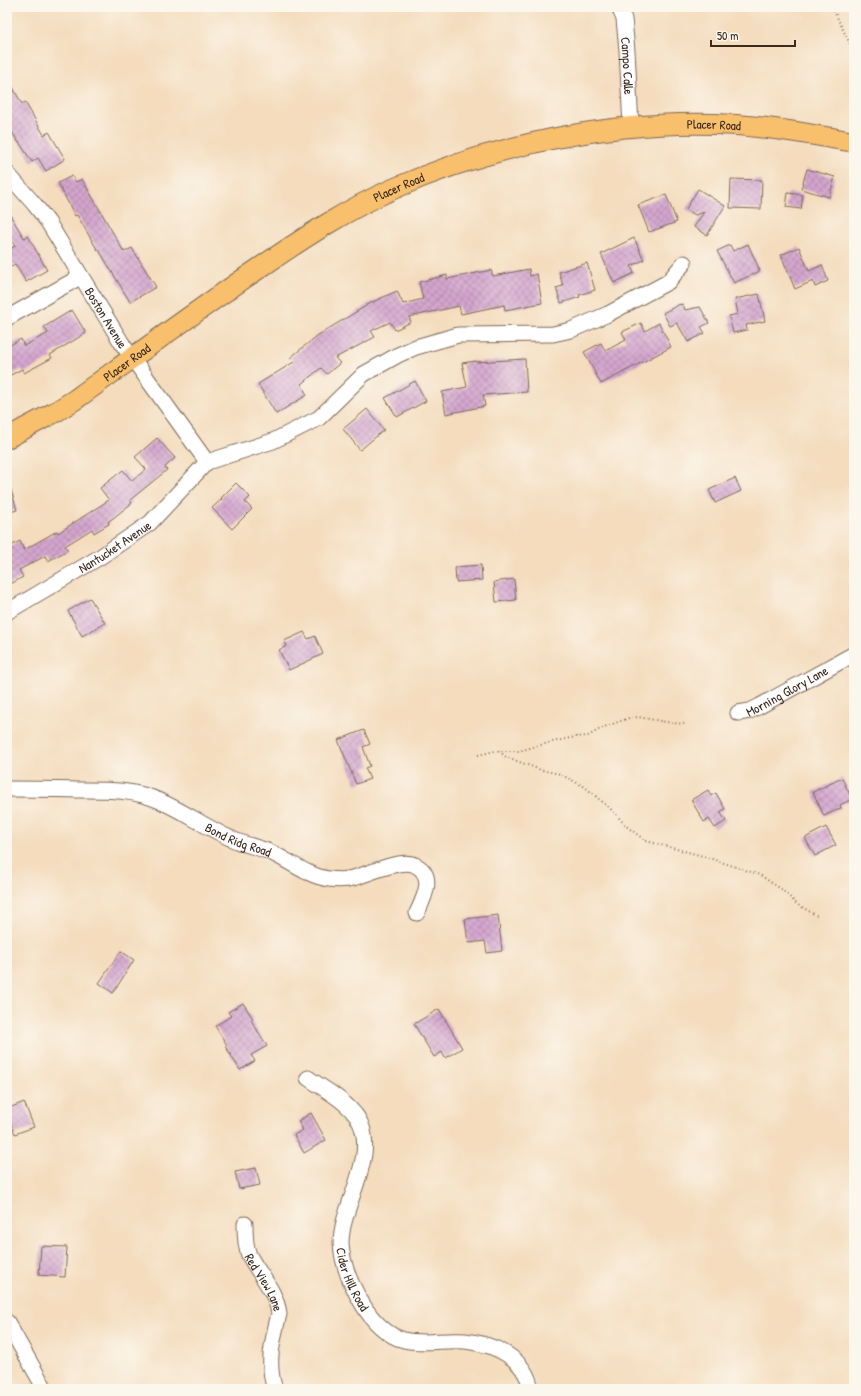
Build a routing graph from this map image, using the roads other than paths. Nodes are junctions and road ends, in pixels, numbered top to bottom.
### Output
1 (619, 7) edge
2 (631, 126) junction
3 (854, 142) edge
4 (7, 173) edge
5 (684, 263) dead end
6 (80, 277) junction
7 (7, 318) edge
8 (133, 359) junction
9 (7, 438) edge
10 (207, 462) junction
11 (7, 612) edge
12 (854, 654) edge
13 (738, 713) dead end
14 (7, 790) edge
15 (417, 912) dead end
16 (308, 1078) dead end
17 (245, 1224) dead end
18 (7, 1322) edge
19 (45, 1389) edge
20 (275, 1389) edge
21 (531, 1389) edge

1 - 2 street, Campo Calle
2 - 3 main road, Placer Road
2 - 8 main road, Placer Road
4 - 6 street, Boston Avenue
5 - 10 street
6 - 7 street
6 - 8 street, Boston Avenue
8 - 9 main road, Placer Road
8 - 10 street, Boston Avenue
10 - 11 street, Nantucket Avenue
12 - 13 street, Morning Glory Lane
14 - 15 street, Bond Ridg Road
16 - 21 street, Cider Hill Road
17 - 20 street, Red View Lane
18 - 19 street

